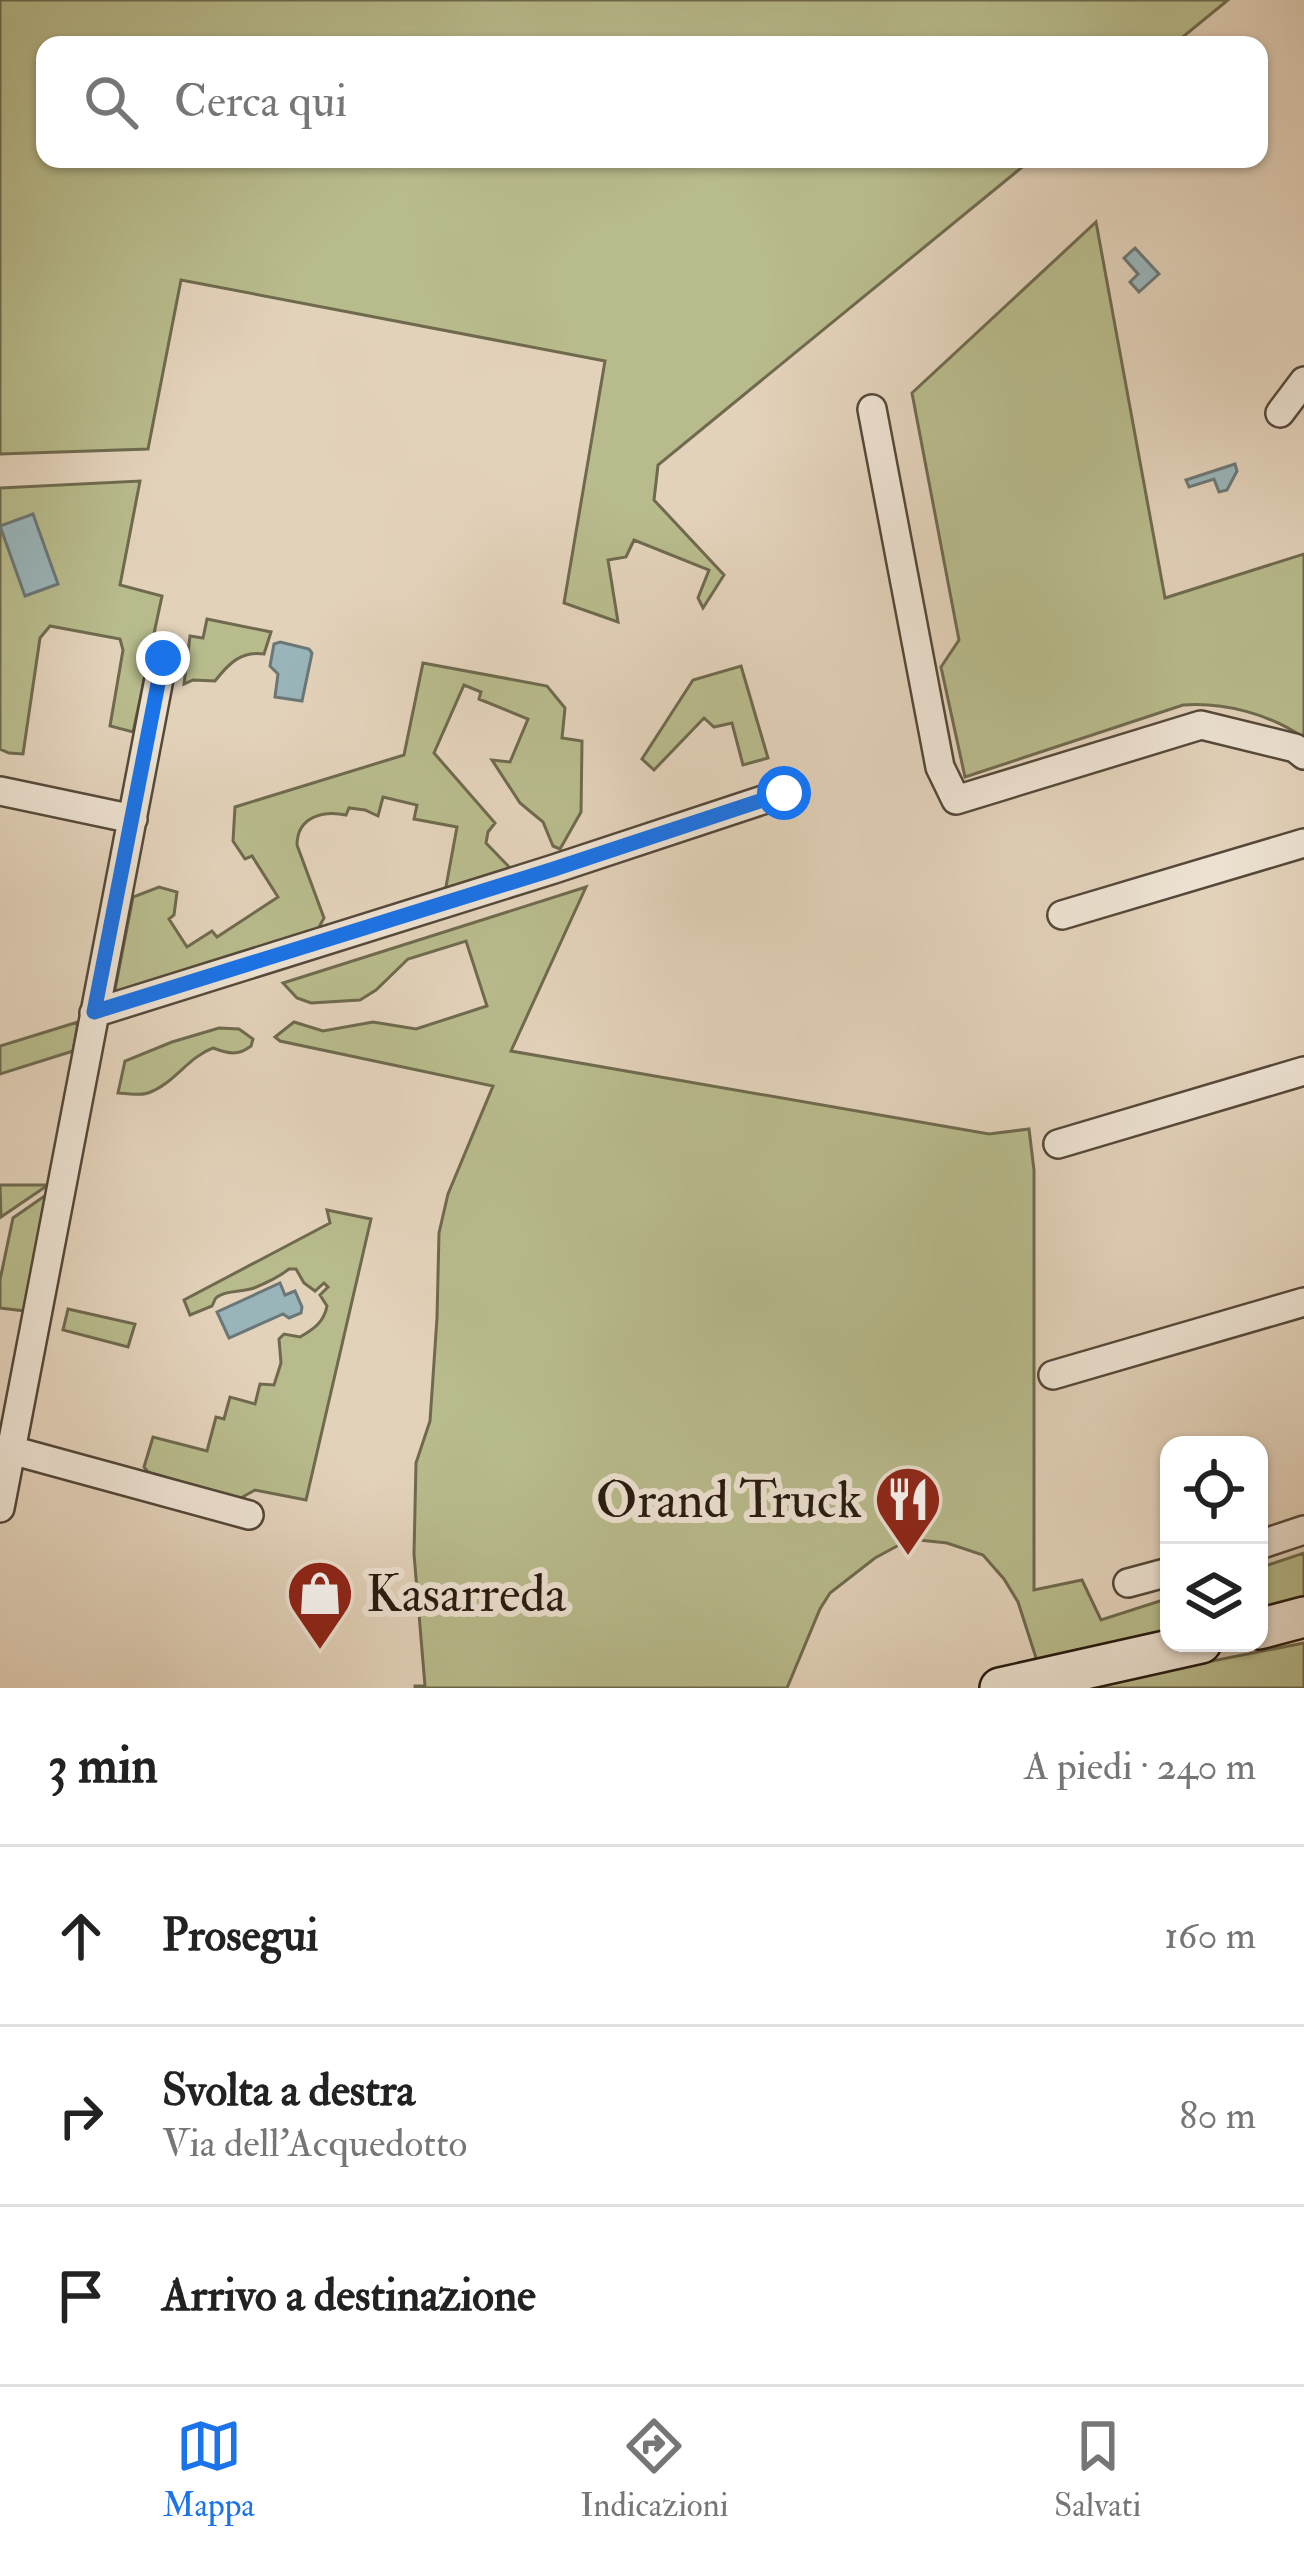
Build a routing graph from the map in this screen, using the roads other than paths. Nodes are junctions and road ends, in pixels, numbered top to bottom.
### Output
1 (1304, 381) edge
2 (872, 410) dead end
3 (1280, 412) dead end
4 (163, 658) dead end
5 (1304, 755) edge
6 (0, 791) edge
7 (784, 793) dead end
8 (133, 819) junction
9 (1304, 843) edge
10 (1062, 915) dead end
11 (94, 1012) junction
12 (1304, 1071) edge
13 (1058, 1144) dead end
14 (1304, 1302) edge
15 (1053, 1375) dead end
16 (11, 1450) junction
17 (0, 1508) edge
18 (249, 1515) dead end
19 (1304, 1530) edge
20 (1262, 1544) edge
21 (1160, 1574) edge
22 (1128, 1583) dead end
23 (1304, 1617) edge
24 (1268, 1627) edge
25 (1161, 1652) edge
26 (1000, 1688) edge

1 - 3 street
2 - 5 street
4 - 8 street
6 - 8 street
7 - 11 street
8 - 11 street
9 - 10 street
11 - 16 street
12 - 13 street
14 - 15 street
16 - 17 street
16 - 18 street
19 - 20 street
21 - 22 street
23 - 24 main road
25 - 26 main road

